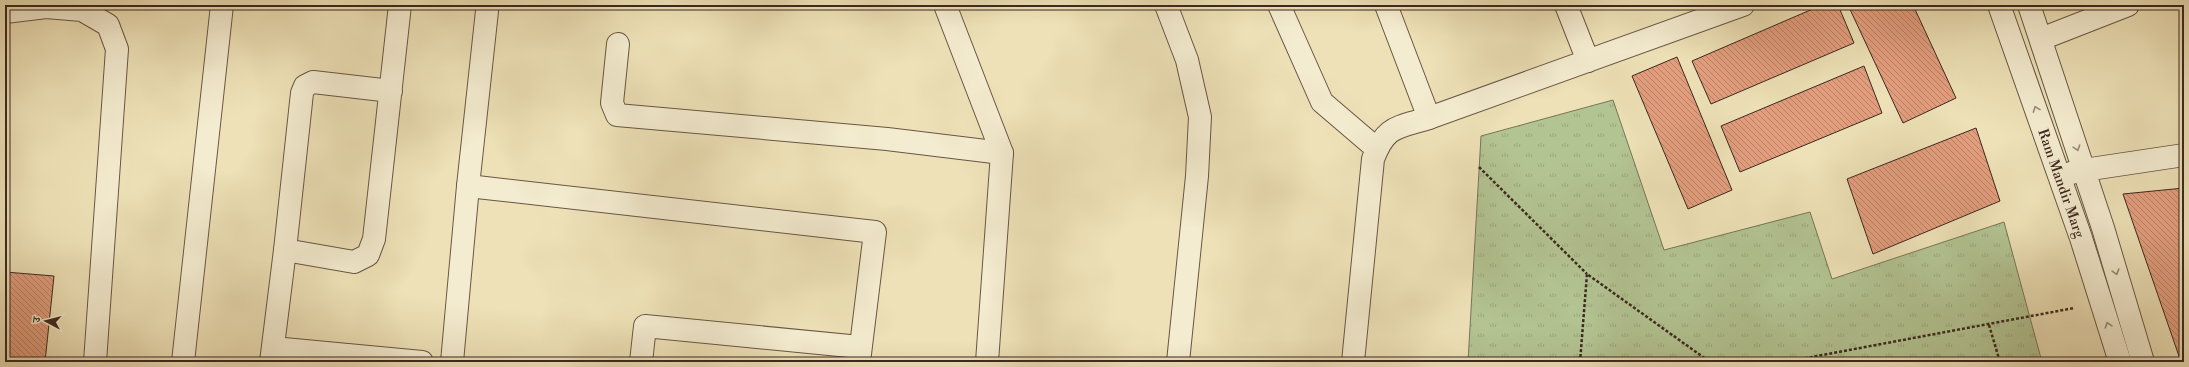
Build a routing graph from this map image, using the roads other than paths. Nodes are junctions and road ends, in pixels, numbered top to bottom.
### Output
1 (222, 5) edge
2 (400, 5) edge
3 (945, 5) edge
4 (1166, 5) edge
5 (1279, 5) edge
6 (1386, 5) edge
7 (1566, 5) edge
8 (1743, 5) edge
9 (1999, 5) edge
10 (2029, 5) edge
11 (2128, 5) edge
12 (487, 11) dead end
13 (5, 12) edge
14 (2040, 39) junction
15 (618, 44) dead end
16 (1588, 61) junction
17 (391, 91) junction
18 (1429, 118) junction
19 (1377, 149) junction
20 (1002, 153) junction
21 (2184, 155) edge
22 (2084, 170) junction
23 (2060, 176) junction
24 (468, 186) junction
25 (285, 250) junction
26 (859, 354) edge
27 (272, 355) edge
28 (95, 362) edge
29 (183, 362) edge
30 (422, 362) edge
31 (452, 362) edge
32 (641, 362) edge
33 (987, 362) edge
34 (1178, 362) edge
35 (1353, 362) edge
36 (2120, 362) edge
37 (2143, 362) edge

1 - 29 street
2 - 17 street
3 - 20 street
4 - 34 street
5 - 19 street
6 - 18 street
7 - 16 street
8 - 16 street
23 -> 9 street, Ram Mandir Marg
10 - 14 street, Ram Mandir Marg
11 - 14 street
12 - 24 street
13 - 28 street
14 -> 22 street, Ram Mandir Marg
15 - 20 street
16 - 18 street
17 - 25 street
17 - 25 street
18 - 19 street
19 - 35 street
20 - 33 street
21 - 22 street
22 - 23 street
22 -> 37 street, Ram Mandir Marg
36 -> 23 street, Ram Mandir Marg
24 - 26 street
24 - 31 street
25 - 27 street
26 - 32 street
27 - 30 street

